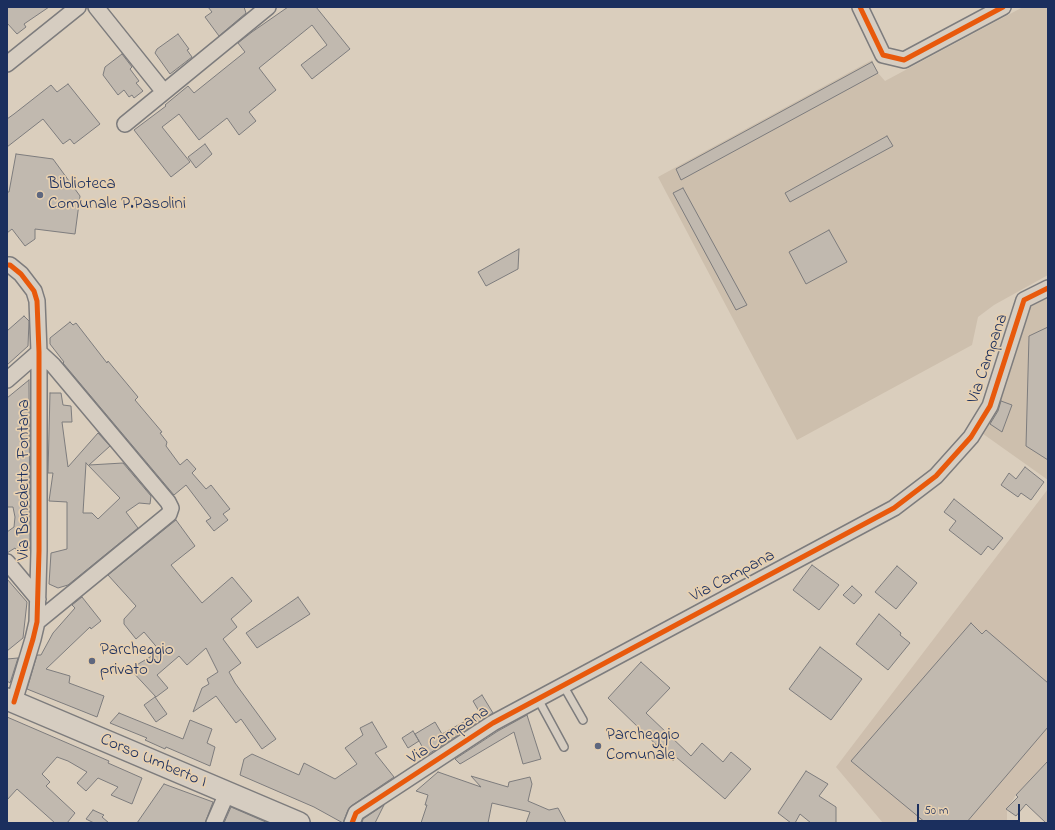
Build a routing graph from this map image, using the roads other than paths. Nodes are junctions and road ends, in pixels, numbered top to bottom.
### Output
1 (78, 7) edge
2 (96, 7) edge
3 (268, 7) edge
4 (860, 7) edge
5 (1003, 7) edge
6 (7, 64) edge
7 (164, 92) junction
8 (125, 124) dead end
9 (8, 265) edge
10 (1048, 288) edge
11 (39, 352) junction
12 (7, 380) edge
13 (7, 562) edge
14 (38, 599) junction
15 (37, 622) junction
16 (562, 685) junction
17 (538, 698) junction
18 (11, 700) edge
19 (583, 720) dead end
20 (564, 747) dead end
21 (227, 793) junction
22 (214, 823) edge
23 (299, 823) edge
24 (352, 823) edge

1 - 6 street
2 - 7 street
3 - 7 street
4 - 5 street
7 - 8 street
9 - 11 street, Via Benedetto Fontana
10 - 16 street, Via Campana
11 - 12 street, Via Benedetto Fontana
11 - 14 street, Via Benedetto Fontana
11 - 15 street
13 - 14 street, Via Benedetto Fontana
14 - 15 street, Via Benedetto Fontana
15 - 18 street, Via Benedetto Fontana
16 - 17 street, Via Campana
16 - 19 lane
17 - 20 lane
17 - 24 street, Via Campana
18 - 21 main road, Corso Umberto I
21 - 22 street
21 - 23 main road, Corso Umberto I

